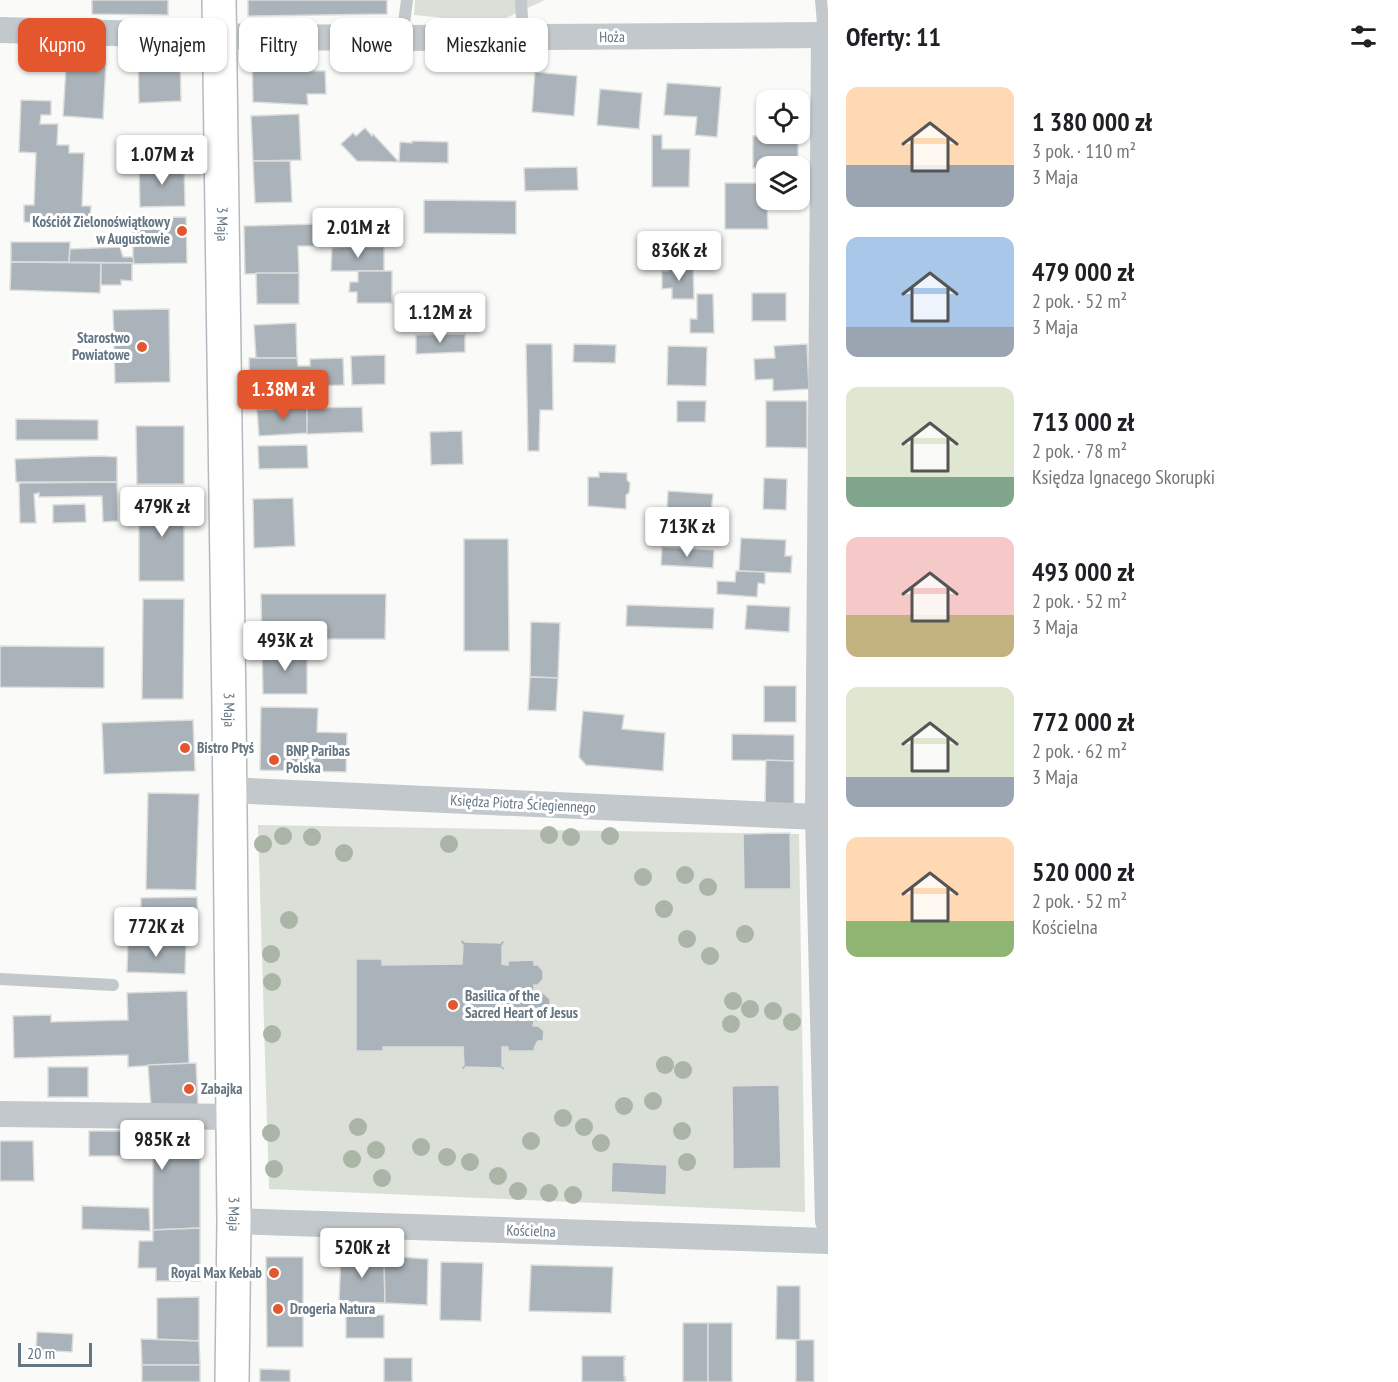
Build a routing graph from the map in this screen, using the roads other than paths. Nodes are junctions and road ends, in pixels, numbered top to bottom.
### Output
1 (219, 0) edge
2 (406, 0) edge
3 (521, 0) edge
4 (821, 0) edge
5 (219, 18) edge
6 (404, 18) edge
7 (522, 18) edge
8 (0, 30) edge
9 (118, 33) edge
10 (826, 35) edge
11 (227, 36) edge
12 (330, 37) edge
13 (548, 38) edge
14 (219, 72) edge
15 (824, 619) edge
16 (229, 790) junction
17 (818, 817) junction
18 (0, 979) edge
19 (113, 985) dead end
20 (0, 1114) edge
21 (232, 1117) junction
22 (234, 1221) junction
23 (828, 1221) edge
24 (828, 1241) edge
25 (232, 1382) edge

1 - 5 street, 3 Maja
2 - 6 lane
3 - 7 lane
4 - 10 lane
8 - 9 street, Hoża
10 - 13 street, Hoża
10 - 15 street
11 - 12 street, Hoża
14 - 16 street, 3 Maja
15 - 17 street
16 - 17 street, Księdza Piotra Ściegiennego
16 - 21 street, 3 Maja
17 - 23 street
18 - 19 lane
20 - 21 street
21 - 22 street, 3 Maja
22 - 24 street, Kościelna
22 - 25 street, 3 Maja

